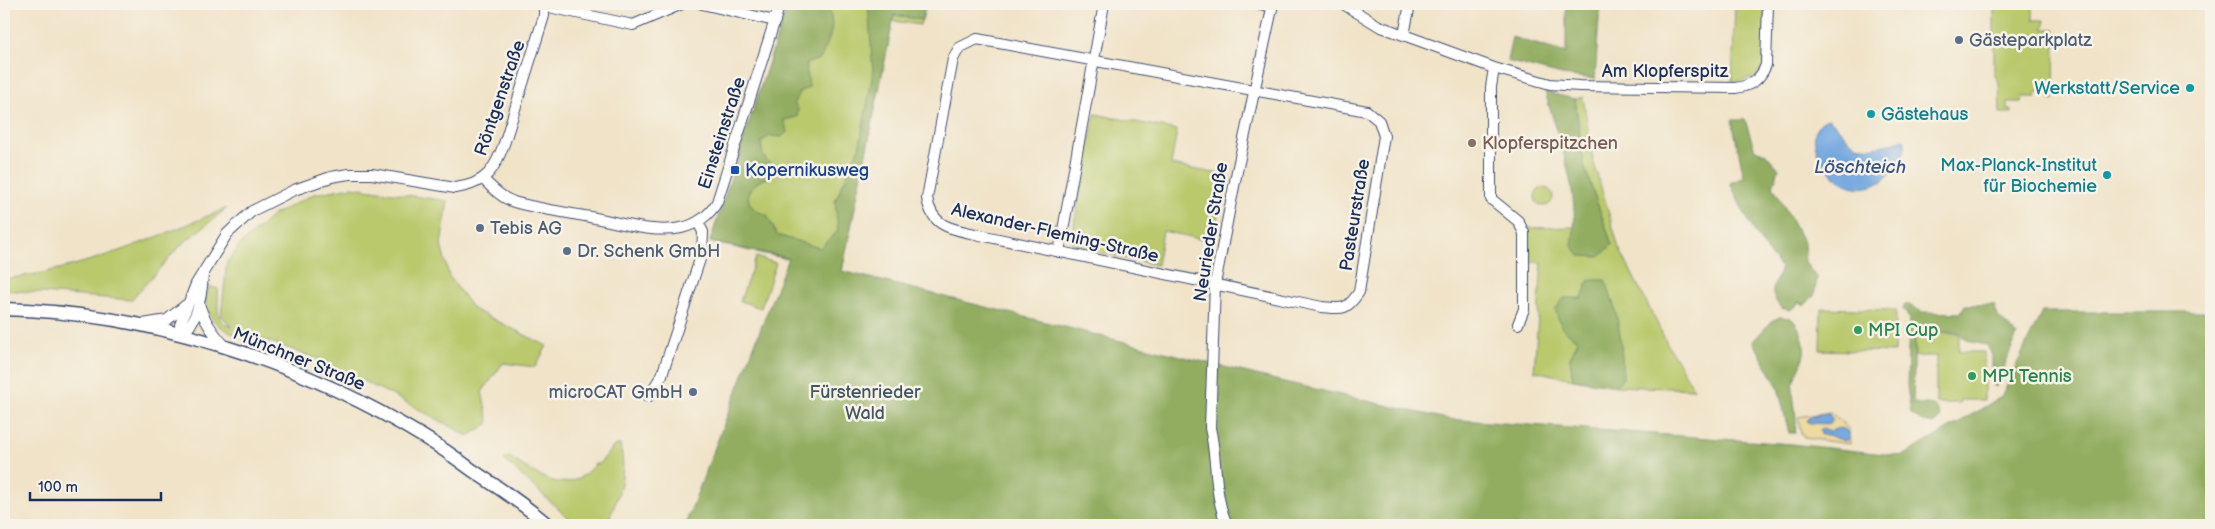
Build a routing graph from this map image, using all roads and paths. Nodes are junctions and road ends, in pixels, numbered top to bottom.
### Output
1 (682, 4) edge
2 (702, 4) edge
3 (780, 4) edge
4 (1104, 4) edge
5 (1260, 4) edge
6 (1343, 4) edge
7 (1410, 4) edge
8 (1768, 4) edge
9 (544, 5) edge
10 (1272, 5) edge
11 (775, 21) junction
12 (1404, 36) junction
13 (1094, 60) junction
14 (1494, 68) junction
15 (1254, 90) junction
16 (483, 179) junction
17 (698, 222) junction
18 (1059, 252) junction
19 (203, 273) junction
20 (1215, 284) junction
21 (188, 302) junction
22 (199, 302) junction
23 (4, 309) edge
24 (1518, 324) dead end
25 (140, 325) junction
26 (182, 335) junction
27 (225, 346) junction
28 (648, 397) dead end
29 (548, 525) edge
30 (1227, 525) edge

1 - 9 street
2 - 11 street
3 - 11 street, Einsteinstraße
4 - 13 street
5 - 10 street
6 - 12 street, Am Klopferspitz
7 - 12 street
8 - 14 street, Am Klopferspitz
9 - 16 street, Röntgenstraße
10 - 15 street, Neurieder Straße
11 - 17 street, Einsteinstraße
12 - 14 street, Am Klopferspitz
13 - 15 street, Pasteurstraße
13 - 18 street
13 - 18 street, Alexander-Fleming-Straße
14 - 24 street
15 - 20 street, Neurieder Straße
15 - 20 street, Pasteurstraße
16 - 17 street, Einsteinstraße
16 - 19 street, Röntgenstraße
17 - 28 street
18 - 20 street, Alexander-Fleming-Straße
19 - 21 street, Röntgenstraße
19 - 22 street, Röntgenstraße
20 - 30 street, Neurieder Straße
21 - 25 street
21 - 26 street, Röntgenstraße
22 - 26 street, Röntgenstraße
22 - 27 street
23 - 25 main road, Münchner Straße
25 - 26 main road, Münchner Straße
26 - 27 main road, Münchner Straße
27 - 29 main road, Münchner Straße

